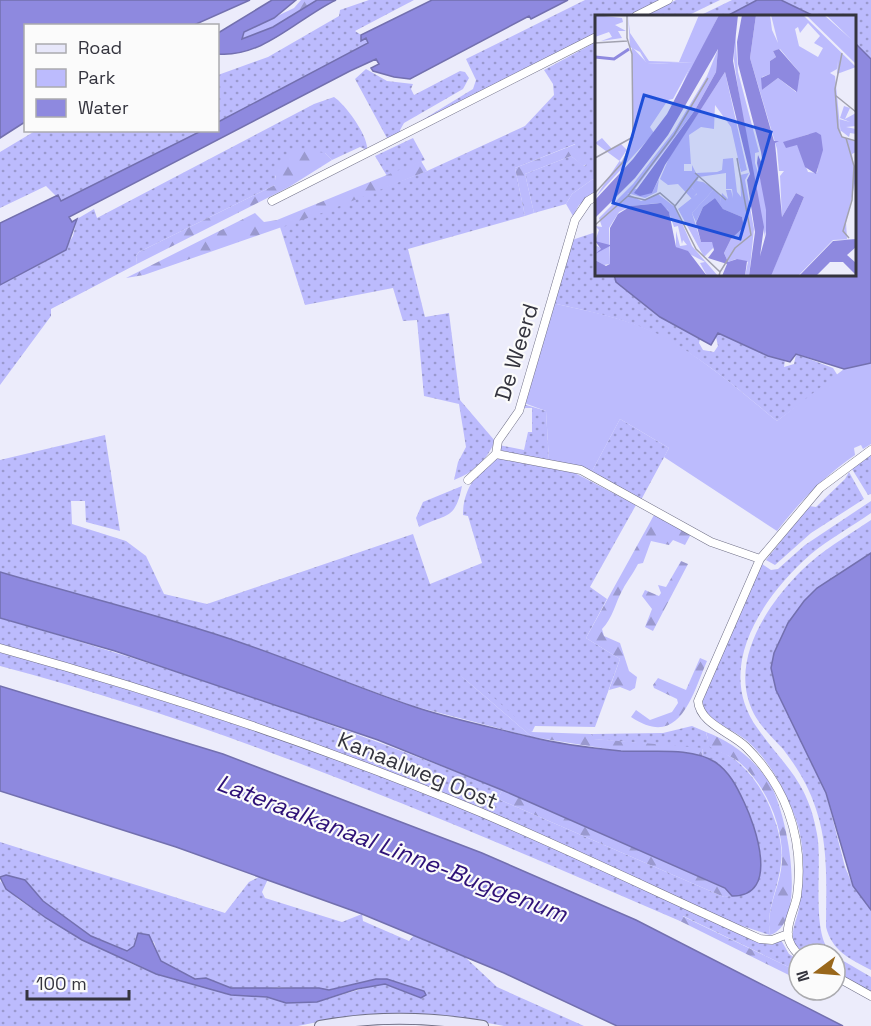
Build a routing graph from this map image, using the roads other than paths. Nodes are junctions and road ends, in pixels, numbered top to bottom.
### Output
1 (668, 0) edge
2 (638, 15) edge
3 (595, 38) edge
4 (595, 197) edge
5 (272, 201) dead end
6 (871, 450) edge
7 (496, 454) junction
8 (468, 480) dead end
9 (760, 559) junction
10 (0, 648) edge
11 (788, 934) junction
12 (790, 942) edge
13 (847, 983) edge
14 (871, 996) edge
15 (340, 1024) edge
16 (320, 1026) edge
17 (483, 1026) edge

1 - 2 street
3 - 5 street
4 - 7 street, De Weerd
6 - 9 street
7 - 8 street
7 - 9 street
9 - 11 street
10 - 11 street, Kanaalweg Oost
11 - 12 street
13 - 14 street
15 - 16 main road
15 - 17 main road

